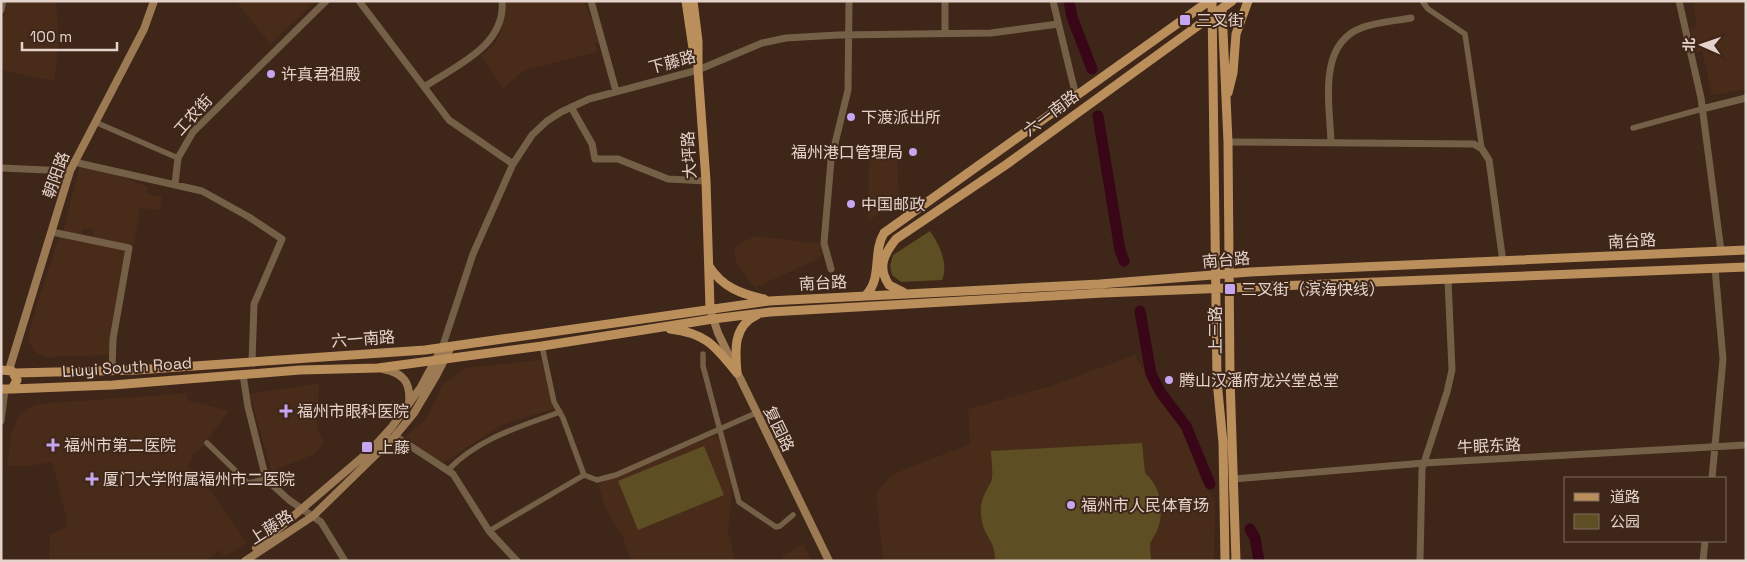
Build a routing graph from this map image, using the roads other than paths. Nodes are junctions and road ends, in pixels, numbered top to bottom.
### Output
1 (3, 1) edge
2 (154, 1) edge
3 (326, 1) edge
4 (359, 1) edge
5 (502, 1) edge
6 (591, 1) edge
7 (686, 1) edge
8 (693, 1) edge
9 (848, 1) edge
10 (945, 1) edge
11 (1053, 1) edge
12 (1210, 1) edge
13 (1232, 1) edge
14 (1248, 1) edge
15 (1422, 1) edge
16 (1679, 1) edge
17 (1222, 5) edge
18 (1, 10) edge
19 (1213, 14) junction
20 (1411, 18) dead end
21 (1058, 24) junction
22 (945, 32) junction
23 (850, 35) junction
24 (698, 70) junction
25 (424, 87) junction
26 (616, 91) junction
27 (1076, 96) junction
28 (1746, 98) edge
29 (1226, 103) junction
30 (571, 107) junction
31 (1702, 109) junction
32 (95, 122) junction
33 (1633, 128) dead end
34 (1228, 142) junction
35 (1331, 143) junction
36 (1482, 149) junction
37 (178, 158) junction
38 (74, 162) junction
39 (513, 164) junction
40 (1, 168) edge
41 (70, 171) junction
42 (706, 181) junction
43 (175, 184) junction
44 (52, 232) junction
45 (1746, 250) edge
46 (1721, 251) junction
47 (1503, 262) junction
48 (709, 266) junction
49 (1746, 267) edge
50 (1715, 268) junction
51 (831, 269) dead end
52 (1230, 274) junction
53 (1217, 276) junction
54 (1448, 280) junction
55 (1217, 290) junction
56 (1230, 290) junction
57 (914, 294) junction
58 (865, 296) junction
59 (769, 300) junction
60 (710, 308) junction
61 (760, 313) junction
62 (713, 319) junction
63 (657, 328) junction
64 (542, 346) junction
65 (446, 348) junction
66 (703, 354) dead end
67 (444, 359) junction
68 (434, 361) junction
69 (252, 362) junction
70 (378, 368) junction
71 (8, 371) edge
72 (112, 371) junction
73 (737, 373) junction
74 (244, 375) junction
75 (4, 389) edge
76 (409, 404) junction
77 (560, 412) junction
78 (756, 413) junction
79 (1, 421) edge
80 (721, 430) junction
81 (395, 436) junction
82 (207, 443) dead end
83 (1746, 445) edge
84 (1715, 447) junction
85 (1424, 463) junction
86 (448, 470) junction
87 (584, 475) junction
88 (1712, 477) edge
89 (266, 479) junction
90 (1234, 479) junction
91 (302, 510) junction
92 (794, 515) dead end
93 (313, 516) junction
94 (489, 532) junction
95 (1705, 542) edge
96 (239, 561) edge
97 (245, 561) edge
98 (345, 561) edge
99 (517, 561) edge
100 (829, 561) edge
101 (1226, 561) edge
102 (1236, 561) edge
103 (1420, 561) edge
104 (1704, 561) edge

1 - 18 street
2 - 32 main road, 朝阳路
3 - 37 street, 工农街
4 - 25 street
5 - 25 street
6 - 26 street
7 - 24 main road
8 - 24 main road, 大坪路
9 - 23 street
10 - 22 street
11 - 21 street
12 - 19 main road, 上三路
12 - 27 main road, 六一南路
13 - 17 main road, 六一南路
14 - 29 main road
15 - 36 street
16 - 31 street
17 - 19 main road, 六一南路
17 - 29 main road, 上三路
19 - 53 main road, 上三路
19 - 57 main road, 六一南路
20 - 35 street
21 - 22 street, 下藤路
21 - 27 street
22 - 23 street, 下藤路
23 - 24 street, 下藤路
23 - 51 street
24 - 26 street, 下藤路
24 - 42 main road, 大坪路
25 - 39 street
26 - 30 street, 下藤路
27 - 58 main road, 六一南路
28 - 31 street
29 - 34 main road, 上三路
30 - 39 street, 下藤路
30 - 42 street
31 - 33 street
31 - 46 street
32 - 37 street
32 - 38 main road, 朝阳路
34 - 35 street
34 - 52 main road, 上三路
35 - 36 street
36 - 47 street
37 - 43 street, 工农街
38 - 41 main road, 朝阳路
38 - 43 street
39 - 65 street, 下藤路
40 - 41 street
41 - 44 main road, 朝阳路
42 - 48 main road, 大坪路
43 - 69 street
44 - 71 main road, 朝阳路
44 - 72 street
45 - 46 main road, 南台路
46 - 47 main road, 南台路
47 - 52 main road, 南台路
48 - 59 main road
48 - 60 main road, 大坪路
49 - 50 main road, 南台路
50 - 54 main road, 南台路
50 - 84 street
52 - 53 main road, 南台路
52 - 56 main road, 上三路
53 - 55 main road, 上三路
53 - 57 main road, 南台路
54 - 56 main road, 南台路
54 - 85 street
55 - 56 main road, 南台路
55 - 61 main road, 南台路
55 - 101 main road, 上三路
56 - 90 main road, 上三路
57 - 58 main road, 南台路
58 - 59 main road, 南台路
59 - 60 main road, 南台路
60 - 62 main road, 复园路
60 - 65 main road, 六一南路
61 - 62 main road, 南台路
61 - 73 main road
62 - 63 main road, 六一南路
62 - 73 main road, 复园路
63 - 64 main road, 六一南路
63 - 73 main road
64 - 67 main road, 六一南路
64 - 77 street
65 - 67 main road, 上藤路
65 - 68 main road
65 - 69 main road, 六一南路
66 - 80 street
67 - 68 main road, 六一南路
67 - 81 main road, 上藤路
68 - 70 main road, 六一南路
68 - 76 main road
69 - 72 main road, 六一南路
70 - 74 main road, 六一南路
70 - 76 main road
71 - 72 main road, 六一南路
71 - 75 main road
73 - 78 main road, 复园路
74 - 75 main road, Liuyi South Road
74 - 89 street
75 - 79 street
76 - 91 main road
77 - 86 street
77 - 87 street
78 - 80 street
78 - 100 main road, 复园路
80 - 87 street
80 - 92 street
81 - 86 street
81 - 93 main road, 上藤路
82 - 89 street
83 - 84 street, 牛眠东路
84 - 85 street, 牛眠东路
84 - 88 street
85 - 90 street, 牛眠东路
85 - 103 street
86 - 94 street
87 - 94 street
89 - 91 street
90 - 102 main road, 上三路
91 - 93 street
91 - 96 main road
93 - 97 main road, 上藤路
93 - 98 street
94 - 99 street
95 - 104 street

